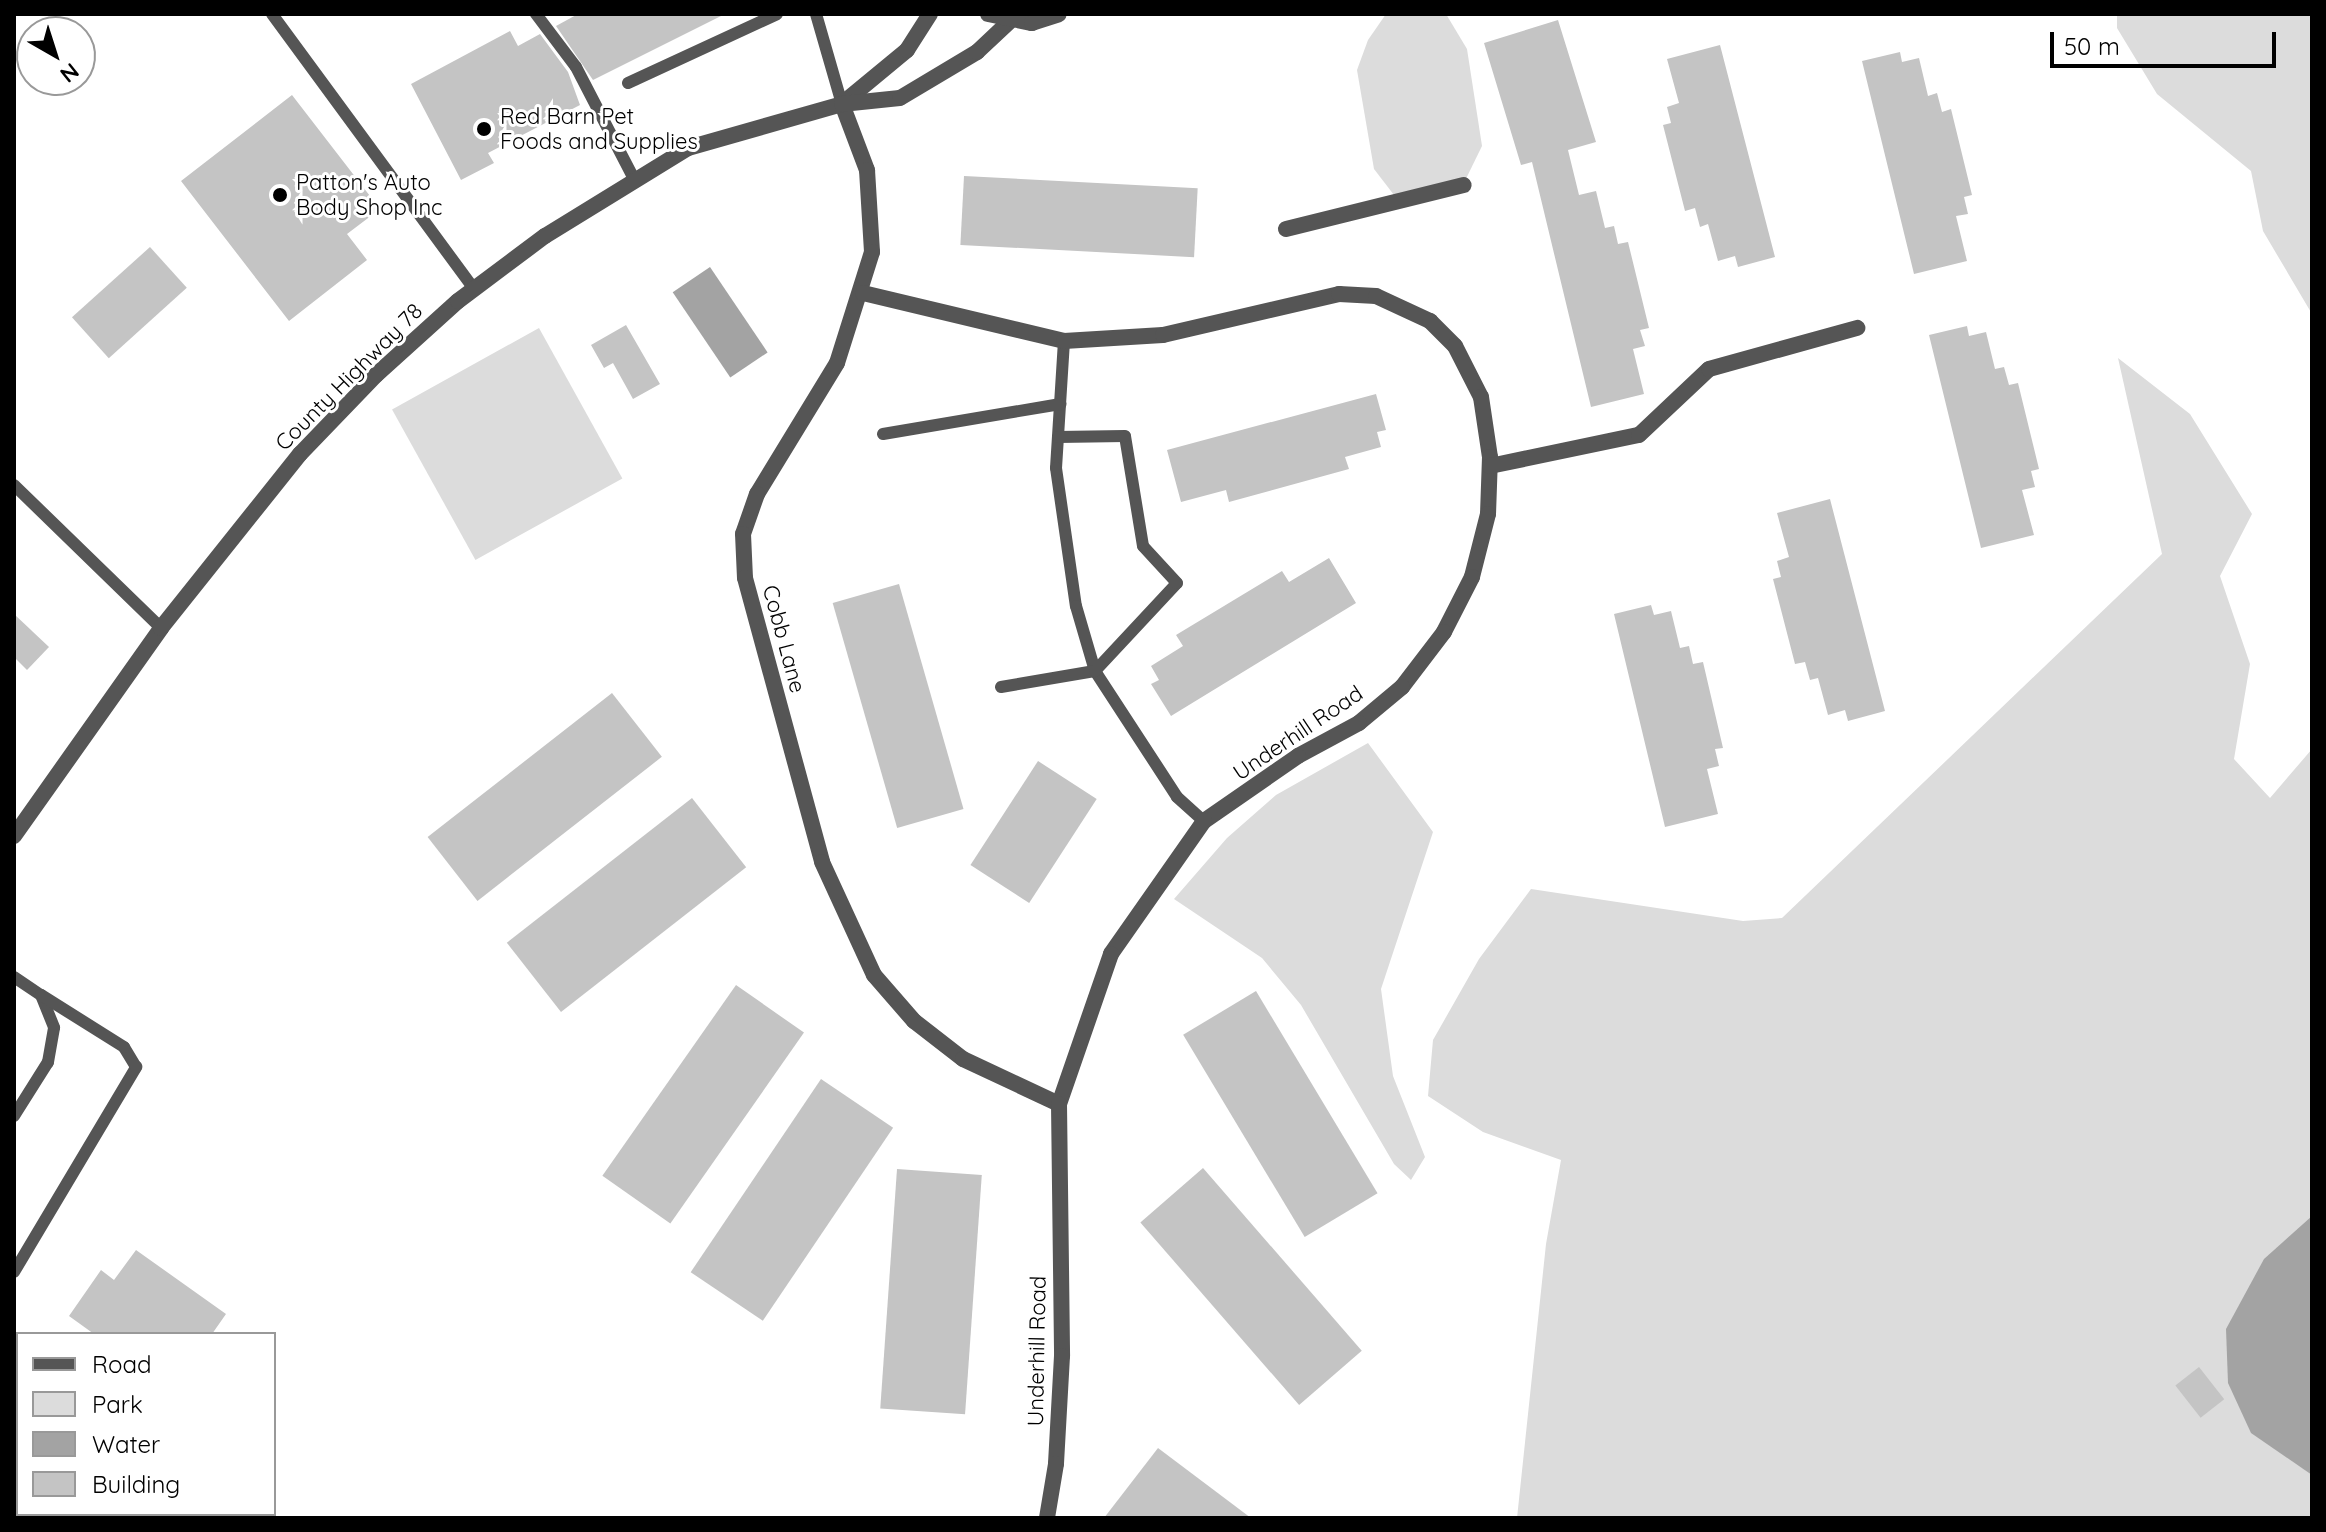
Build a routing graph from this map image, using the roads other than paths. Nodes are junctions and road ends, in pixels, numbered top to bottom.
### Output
1 (272, 14) edge
2 (536, 14) edge
3 (777, 14) edge
4 (816, 14) edge
5 (930, 14) edge
6 (988, 14) edge
7 (1061, 15) edge
8 (1009, 22) junction
9 (628, 83) dead end
10 (842, 104) junction
11 (634, 179) junction
12 (1464, 185) dead end
13 (1286, 229) dead end
14 (474, 289) junction
15 (863, 293) junction
16 (1857, 328) dead end
17 (1064, 341) junction
18 (1060, 404) junction
19 (883, 434) dead end
20 (1058, 437) junction
21 (1490, 466) junction
22 (14, 485) edge
23 (161, 628) junction
24 (1095, 671) junction
25 (1001, 687) dead end
26 (1204, 821) junction
27 (14, 836) edge
28 (14, 977) edge
29 (41, 995) junction
30 (1059, 1104) junction
31 (14, 1116) edge
32 (14, 1272) edge
33 (1047, 1518) edge

1 - 14 lane
2 - 11 lane
3 - 9 lane
4 - 10 lane
5 - 10 street, County Highway 78
6 - 8 street
7 - 8 street
8 - 10 street, County Highway 78
10 - 11 street, County Highway 78
10 - 15 street, Cobb Lane
11 - 14 street, County Highway 78
12 - 13 street
14 - 23 street, County Highway 78
15 - 17 street, Underhill Road
15 - 30 street, Cobb Lane
16 - 21 street
17 - 18 lane
17 - 21 street, Underhill Road
18 - 19 lane
18 - 20 lane
20 - 24 lane
20 - 24 lane
21 - 26 street, Underhill Road
22 - 23 lane
23 - 27 street, County Highway 78
24 - 25 lane
24 - 26 lane
26 - 30 street, Underhill Road
28 - 29 lane
29 - 31 lane
29 - 32 lane
30 - 33 street, Underhill Road

